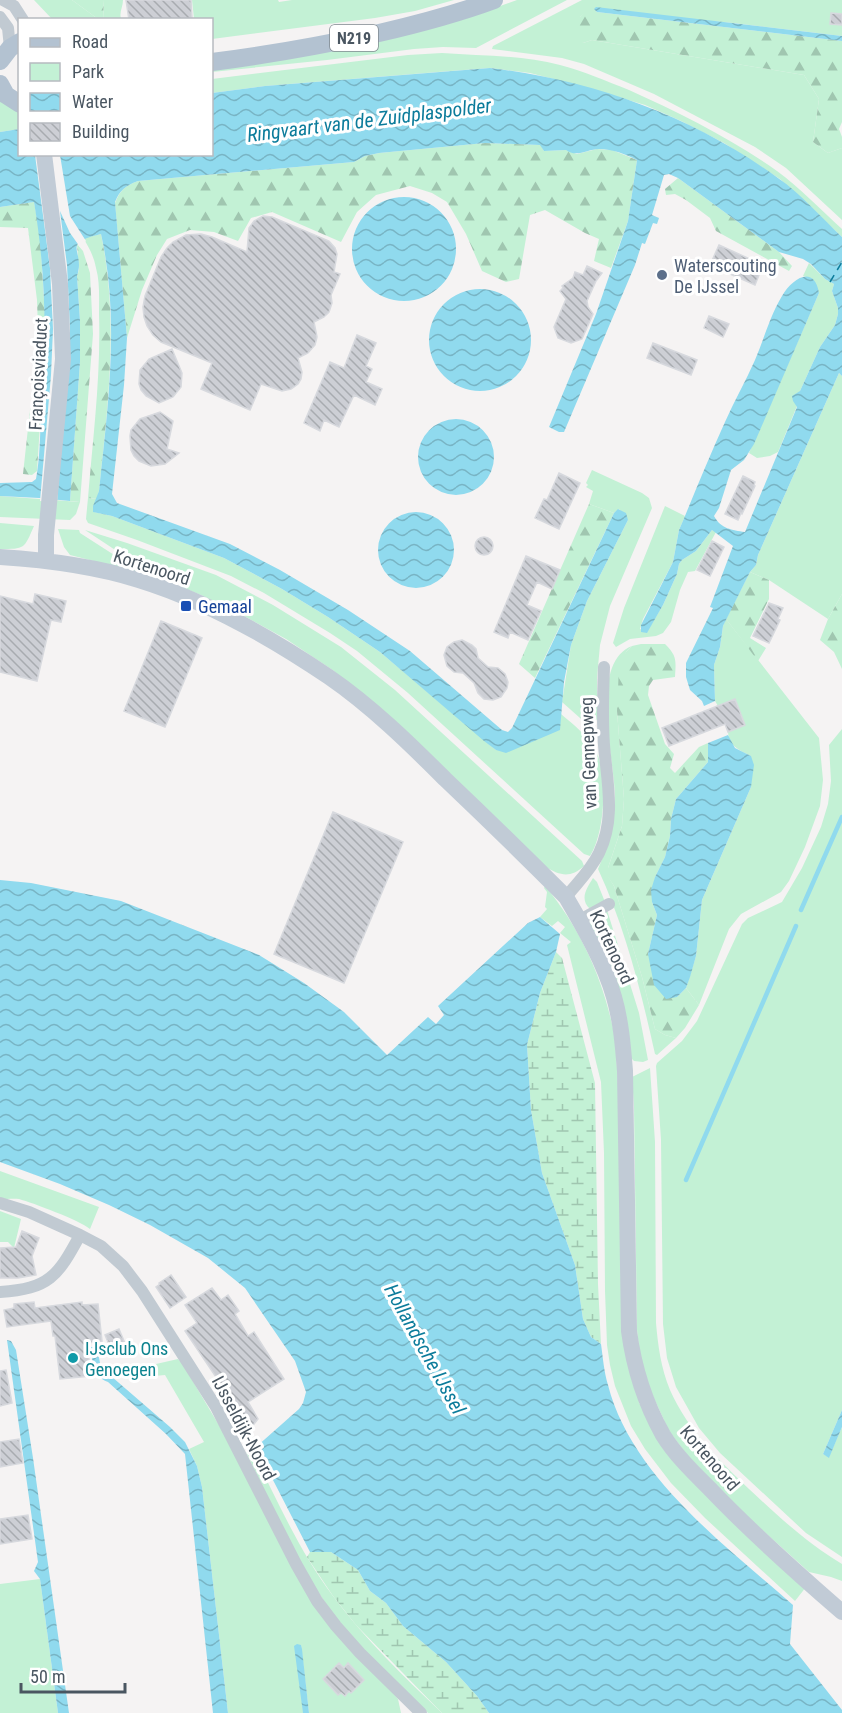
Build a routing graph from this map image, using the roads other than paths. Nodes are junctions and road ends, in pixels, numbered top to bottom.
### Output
1 (3, 0) edge
2 (470, 0) edge
3 (494, 0) edge
4 (0, 16) edge
5 (22, 18) edge
6 (10, 50) edge
7 (213, 51) edge
8 (213, 62) edge
9 (1, 88) edge
10 (18, 103) edge
11 (44, 156) edge
12 (0, 557) edge
13 (46, 560) junction
14 (604, 666) dead end
15 (566, 897) junction
16 (609, 904) dead end
17 (580, 920) junction
18 (0, 1203) edge
19 (80, 1235) junction
20 (0, 1292) edge
21 (842, 1612) edge
22 (421, 1713) edge

1 - 5 street
2 - 7 main road, N219
3 - 8 main road, N219
4 - 6 street
9 - 10 main road
11 - 13 street, Françoisviaduct
12 - 13 street, Kortenoord
13 - 15 street, Kortenoord
14 - 15 street, van Gennepweg
15 - 17 street, Kortenoord
16 - 17 street
17 - 21 street, Kortenoord
18 - 19 street, IJsseldijk-Noord
19 - 20 street
19 - 22 street, IJsseldijk-Noord

